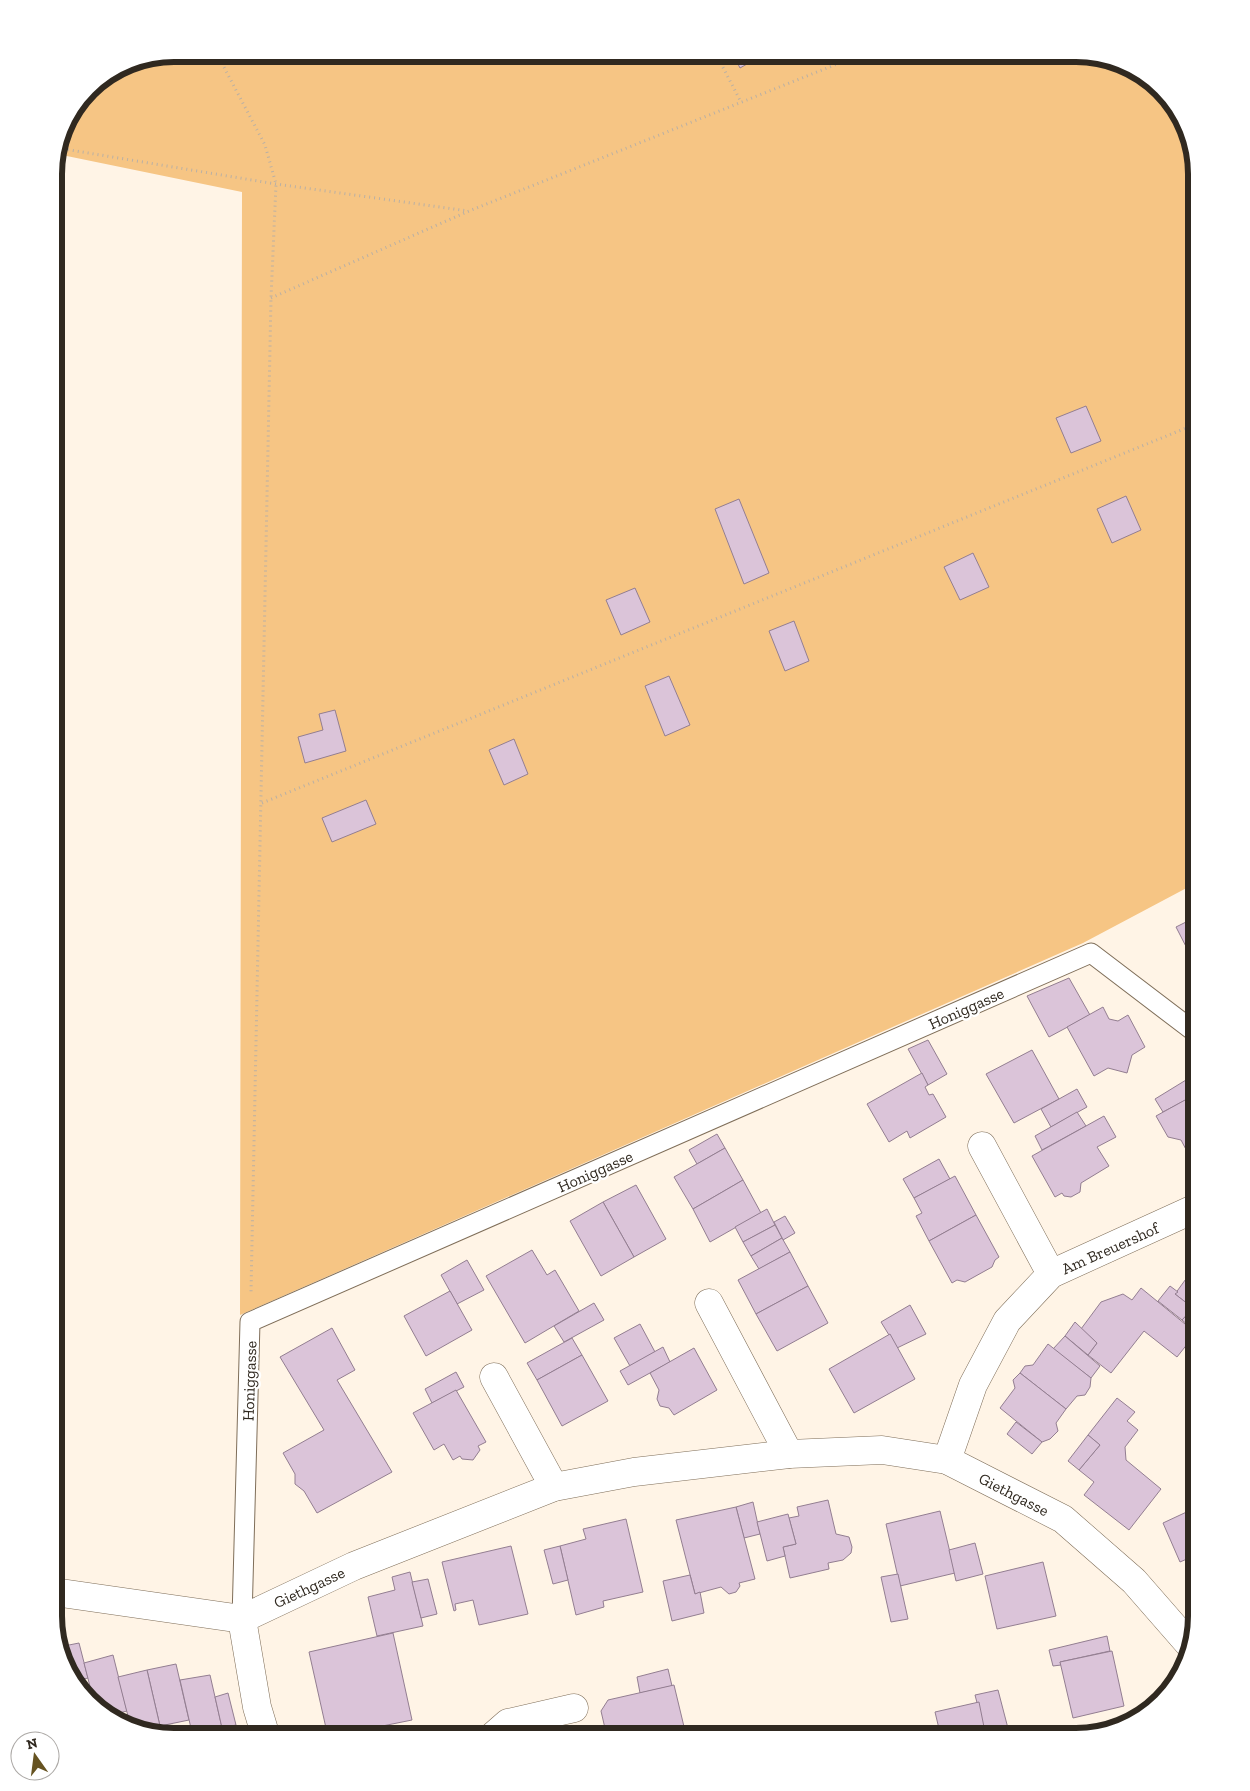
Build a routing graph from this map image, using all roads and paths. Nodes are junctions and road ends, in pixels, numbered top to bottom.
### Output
1 (221, 62) edge
2 (720, 63) edge
3 (840, 63) edge
4 (741, 102) junction
5 (65, 149) edge
6 (276, 184) junction
7 (468, 211) junction
8 (272, 298) junction
9 (1188, 427) edge
10 (262, 802) junction
11 (1188, 1026) edge
12 (982, 1146) dead end
13 (1188, 1212) edge
14 (1051, 1274) junction
15 (709, 1303) dead end
16 (250, 1322) junction
17 (494, 1376) dead end
18 (789, 1454) junction
19 (947, 1460) junction
20 (554, 1486) junction
21 (62, 1593) edge
22 (242, 1619) junction
23 (1185, 1640) edge
24 (574, 1708) dead end
25 (263, 1728) edge
26 (502, 1728) edge

1 - 6 path
2 - 4 path
3 - 4 path
4 - 7 path
5 - 6 path
6 - 7 path
6 - 8 path
7 - 8 path
8 - 10 path
9 - 10 path
10 - 16 path
11 - 16 lane, Honiggasse
12 - 14 street, Am Breuershof
13 - 14 street, Am Breuershof
14 - 19 street, Am Breuershof
15 - 18 street
16 - 22 lane, Honiggasse
17 - 20 street
18 - 19 street, Giethgasse
18 - 20 street, Giethgasse
19 - 23 street, Giethgasse
20 - 22 street, Giethgasse
21 - 22 street
22 - 25 street
24 - 26 street

